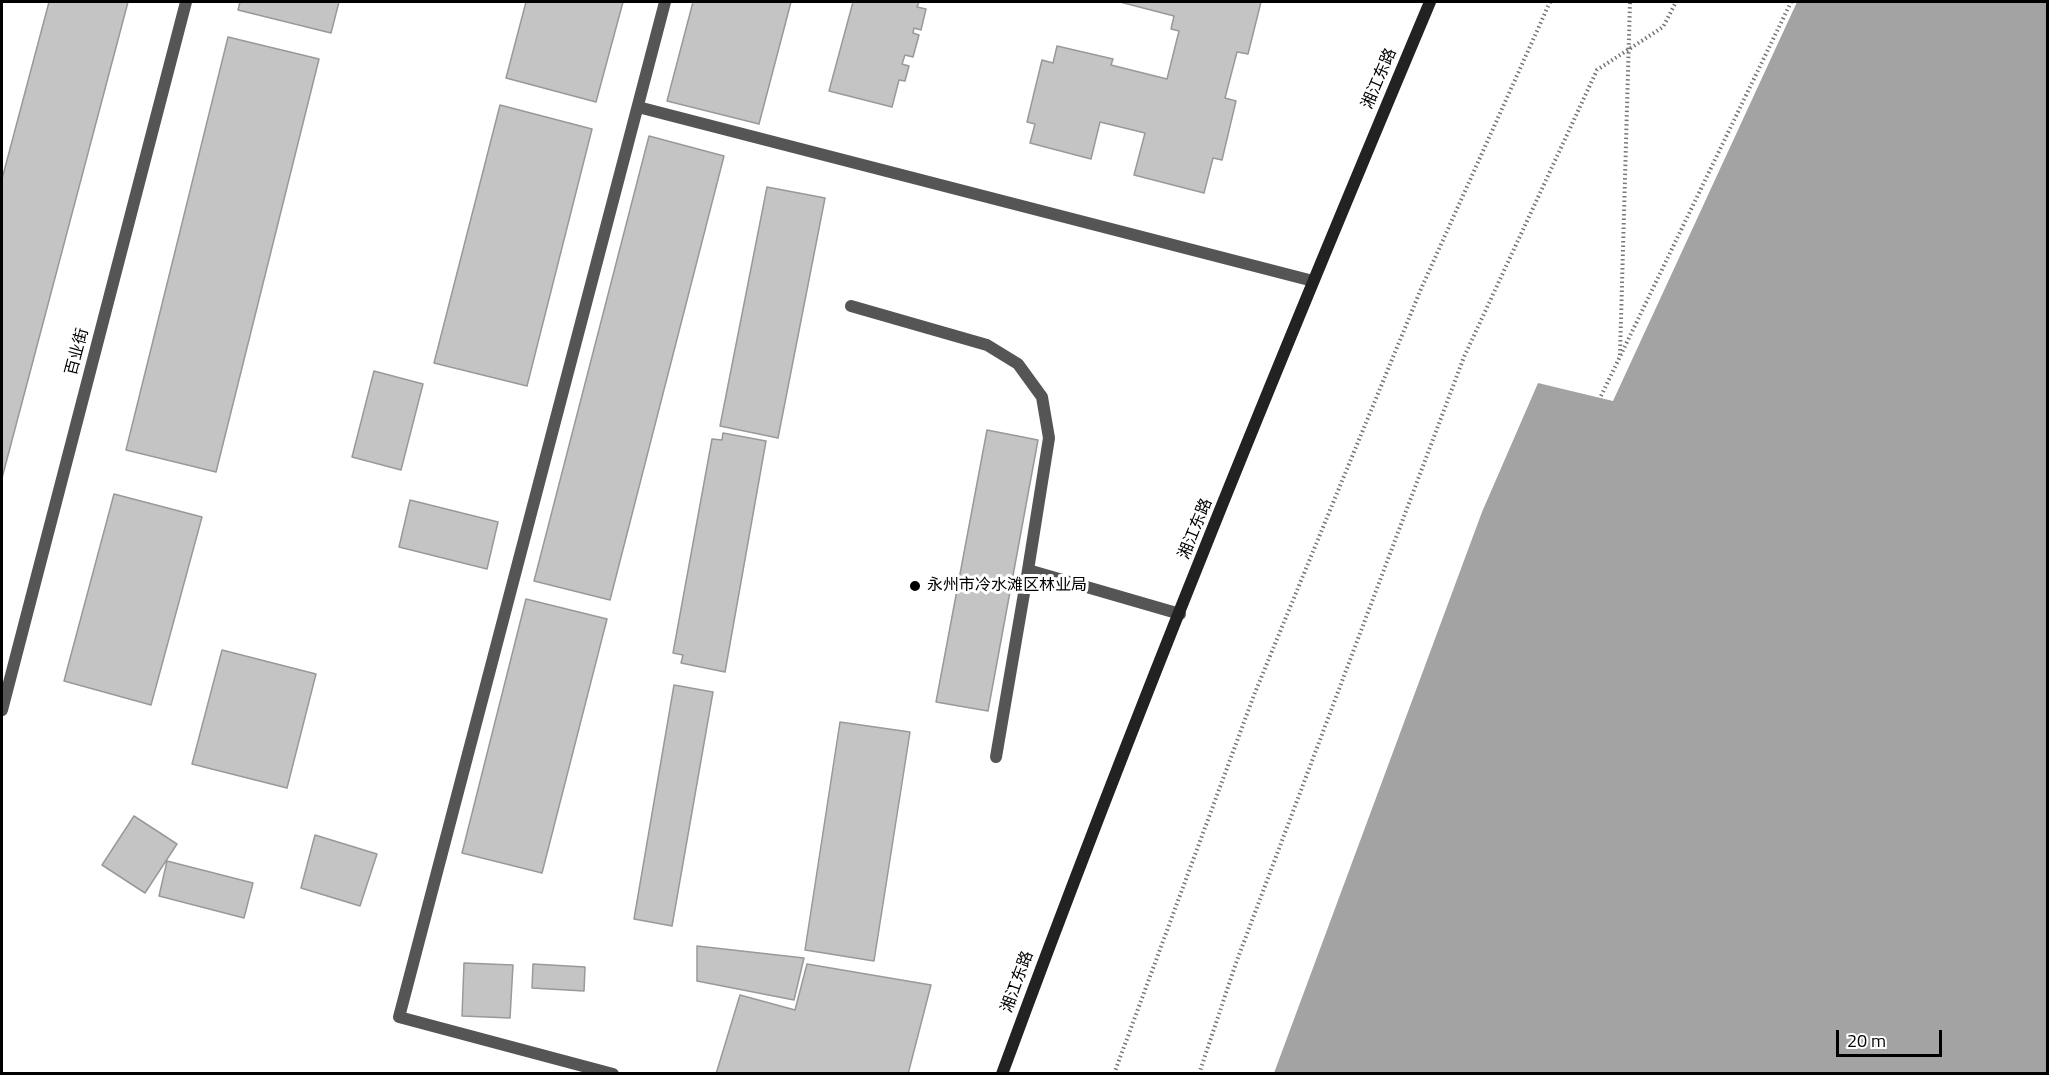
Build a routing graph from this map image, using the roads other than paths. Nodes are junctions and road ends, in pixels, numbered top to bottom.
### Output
1 (186, 2) edge
2 (665, 2) edge
3 (1430, 2) edge
4 (638, 107) junction
5 (1313, 281) junction
6 (851, 306) dead end
7 (1028, 570) junction
8 (1180, 614) junction
9 (2, 710) edge
10 (996, 757) dead end
11 (613, 1074) edge
12 (1002, 1074) edge

1 - 9 street, 百业街
2 - 4 street
3 - 5 main road, 湘江东路
4 - 5 street
4 - 11 street
5 - 8 main road, 湘江东路
6 - 7 street
7 - 8 street
7 - 10 street
8 - 12 main road, 湘江东路

